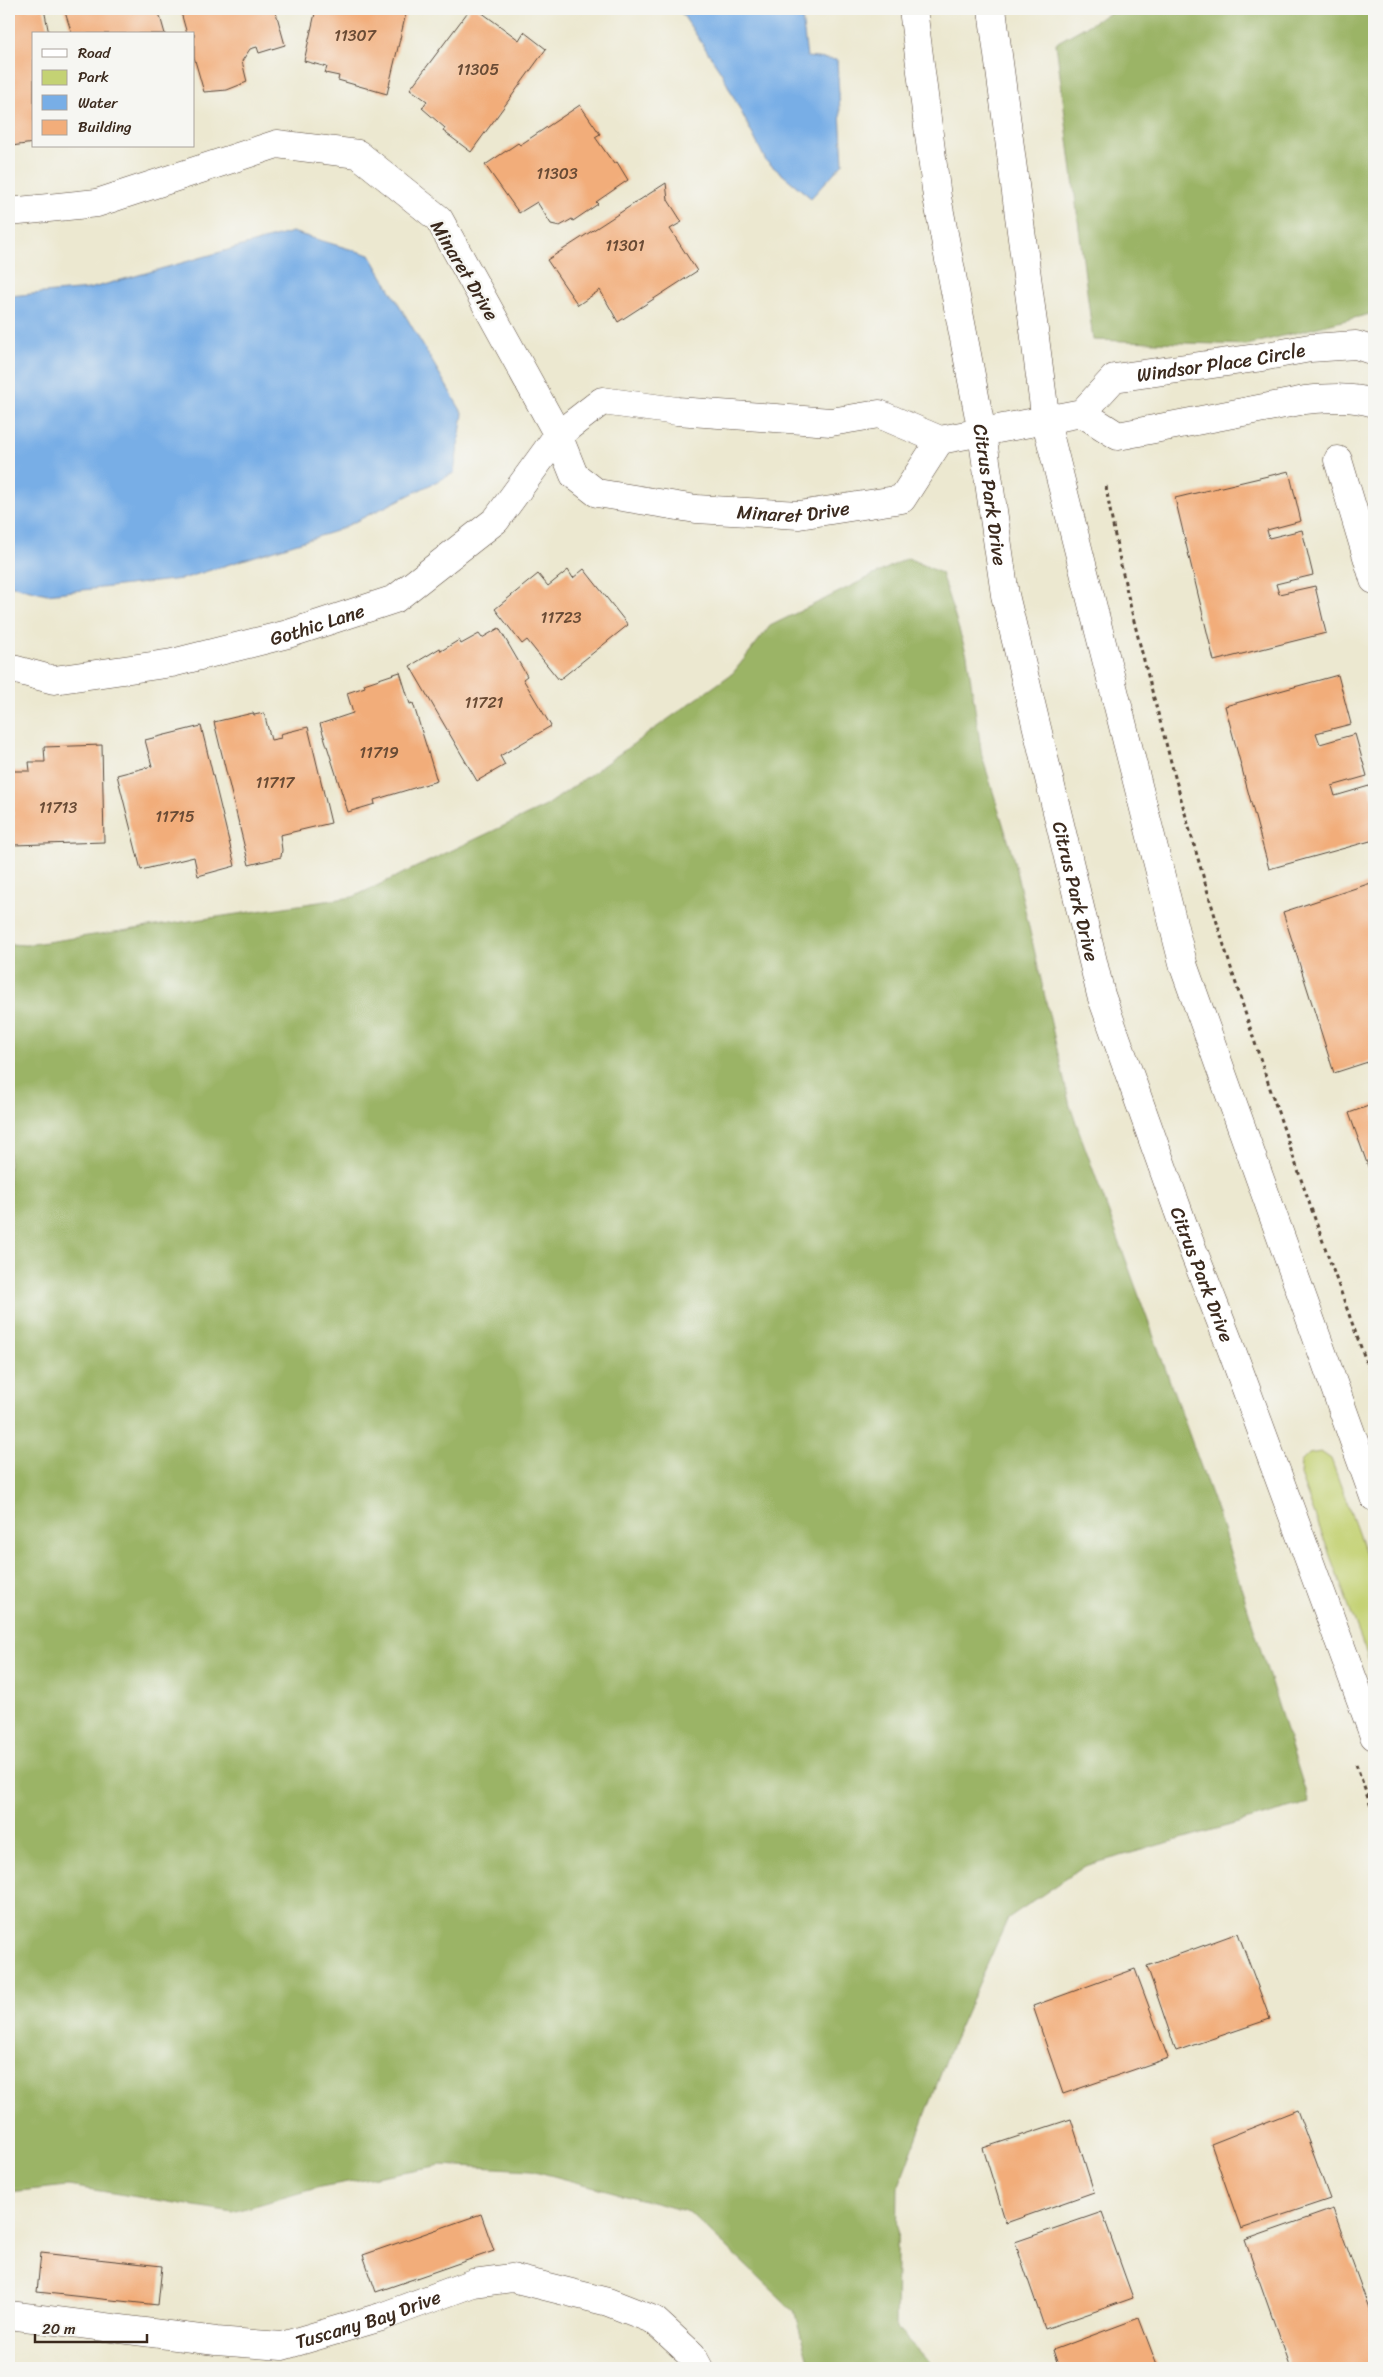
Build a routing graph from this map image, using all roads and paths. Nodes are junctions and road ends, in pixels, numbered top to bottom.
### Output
1 (913, 9) edge
2 (992, 9) edge
3 (9, 212) edge
4 (1374, 351) edge
5 (1374, 404) edge
6 (1082, 413) junction
7 (1046, 422) junction
8 (982, 433) junction
9 (558, 435) junction
10 (940, 440) junction
11 (1338, 460) dead end
12 (1106, 486) dead end
13 (1353, 510) junction
14 (1374, 530) edge
15 (1374, 580) edge
16 (9, 668) edge
17 (1374, 1383) edge
18 (1374, 1498) edge
19 (1374, 1736) edge
20 (9, 2315) edge
21 (699, 2368) edge

1 - 8 street, Citrus Park Drive
2 - 7 street
3 - 9 street, Minaret Drive
4 - 6 street, Windsor Place Circle
5 - 6 street
6 - 7 street
7 - 8 street
7 - 18 street
8 - 10 street
8 - 19 street, Citrus Park Drive
9 - 10 street
9 - 10 street, Minaret Drive
9 - 16 street, Gothic Lane
11 - 13 street
12 - 17 path
13 - 14 street
13 - 15 street
20 - 21 street, Tuscany Bay Drive

